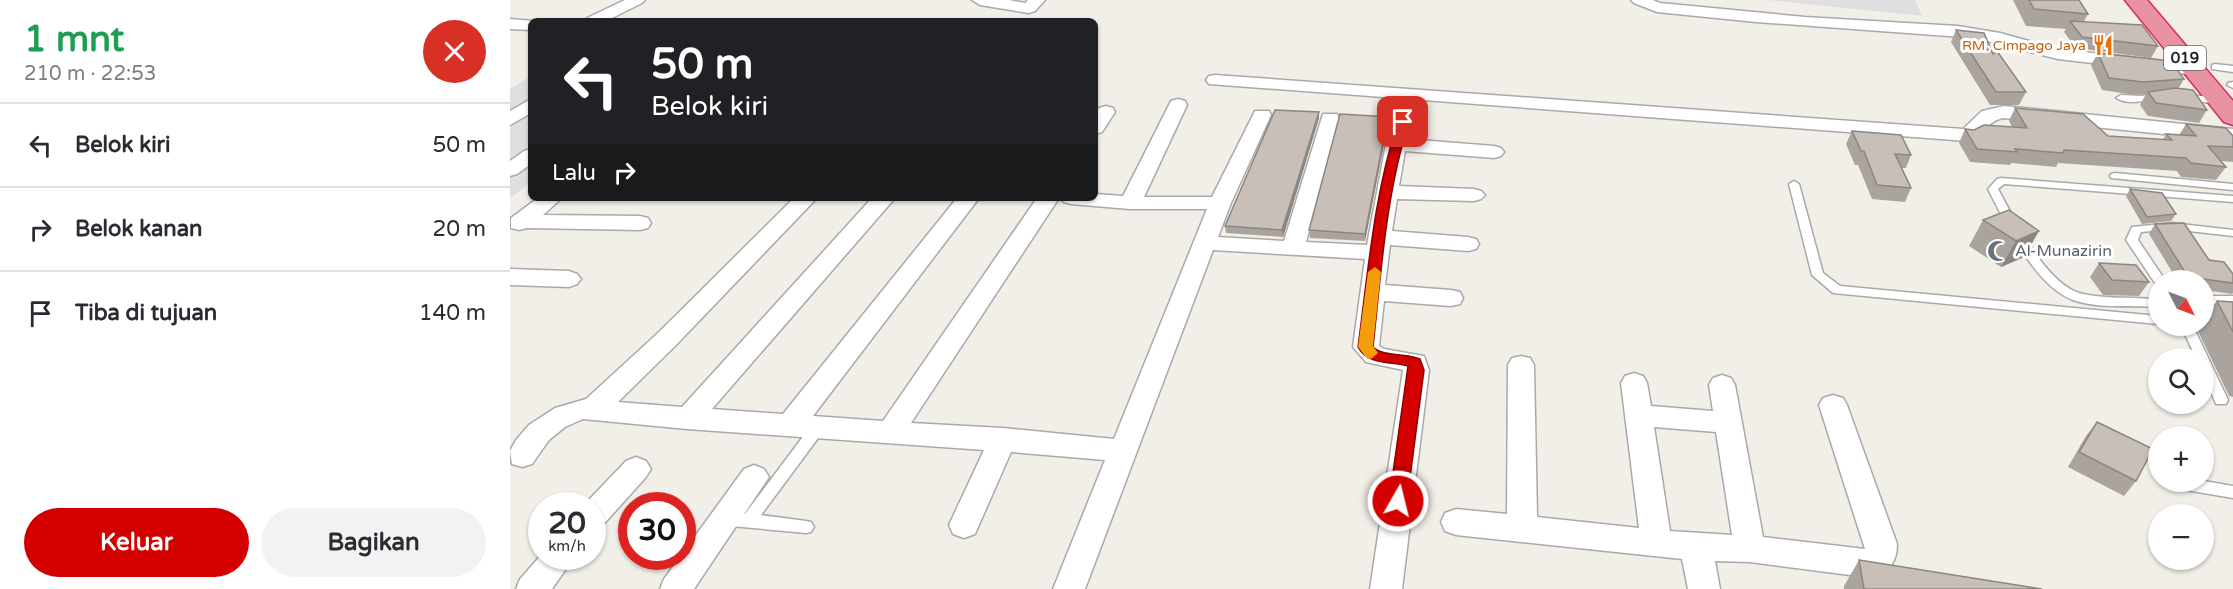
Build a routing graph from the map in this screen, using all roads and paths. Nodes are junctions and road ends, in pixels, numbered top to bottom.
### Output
1 (638, 0) edge
2 (980, 0) edge
3 (1036, 0) edge
4 (1639, 0) edge
5 (2136, 0) edge
6 (2156, 0) edge
7 (599, 18) edge
8 (510, 24) edge
9 (528, 25) edge
10 (1215, 80) dead end
11 (2224, 85) edge
12 (2121, 98) dead end
13 (1178, 105) dead end
14 (528, 107) edge
15 (1106, 112) dead end
16 (1262, 115) dead end
17 (1330, 118) dead end
18 (510, 119) edge
19 (1403, 122) dead end
20 (1098, 124) edge
21 (2233, 135) edge
22 (1396, 144) junction
23 (1494, 152) dead end
24 (528, 157) edge
25 (510, 170) edge
26 (2115, 176) dead end
27 (1794, 184) dead end
28 (2233, 187) edge
29 (1388, 192) junction
30 (1474, 195) dead end
31 (2233, 199) edge
32 (1098, 200) edge
33 (547, 201) edge
34 (803, 201) edge
35 (881, 201) edge
36 (966, 201) edge
37 (1046, 201) edge
38 (1130, 202) junction
39 (1220, 203) junction
40 (640, 223) dead end
41 (516, 225) edge
42 (2233, 233) edge
43 (1204, 243) junction
44 (1467, 244) dead end
45 (1379, 245) junction
46 (1293, 249) junction
47 (2152, 270) edge
48 (510, 277) edge
49 (569, 279) dead end
50 (1372, 292) junction
51 (1451, 298) dead end
52 (2214, 300) edge
53 (2233, 300) edge
54 (2148, 302) edge
55 (2148, 319) edge
56 (1521, 365) dead end
57 (1634, 382) dead end
58 (2214, 384) edge
59 (1722, 385) dead end
60 (2221, 400) dead end
61 (1833, 405) dead end
62 (592, 410) junction
63 (1638, 415) junction
64 (687, 419) junction
65 (1728, 423) junction
66 (791, 424) junction
67 (819, 426) junction
68 (890, 432) junction
69 (1003, 439) junction
70 (1123, 452) junction
71 (522, 456) dead end
72 (636, 469) dead end
73 (754, 477) dead end
74 (2214, 489) edge
75 (2233, 492) edge
76 (606, 501) edge
77 (736, 520) junction
78 (1456, 522) dead end
79 (964, 525) dead end
80 (806, 527) dead end
81 (1522, 529) junction
82 (1656, 543) junction
83 (1696, 547) junction
84 (1750, 549) junction
85 (548, 570) edge
86 (532, 589) edge
87 (676, 589) edge
88 (1069, 589) edge
89 (1386, 589) edge
90 (1704, 589) edge

1 - 7 street
2 - 3 street
4 - 11 street
5 - 11 highway, 019
6 - 11 highway, 019
8 - 9 street
10 - 21 street
11 - 12 lane
13 - 38 street
14 - 18 street
15 - 20 street
16 - 39 street
17 - 46 street
19 - 22 street
22 - 23 street
22 - 29 street
24 - 25 street
26 - 28 lane
27 - 55 lane
29 - 30 street
29 - 45 street
31 - 54 lane
32 - 38 street
33 - 41 street
34 - 62 street
35 - 64 street
36 - 66 street
37 - 68 street
38 - 39 street
39 - 43 street
40 - 41 street
42 - 47 lane
43 - 46 street
43 - 70 street
44 - 45 street
45 - 46 street
45 - 50 street
48 - 49 street
50 - 51 street
50 - 89 street
52 - 53 lane
56 - 81 street
57 - 63 street
58 - 60 lane
59 - 65 street
61 - 84 street
62 - 64 street
62 - 71 street
63 - 65 street
63 - 82 street
64 - 66 street
65 - 84 street
66 - 67 street
67 - 68 street
67 - 77 lane
68 - 69 street
69 - 70 street
69 - 79 street
70 - 88 street
72 - 76 street
73 - 77 street
74 - 75 lane
77 - 80 lane
77 - 87 street
78 - 81 street
81 - 82 street
82 - 83 street
83 - 84 street
83 - 90 street
85 - 86 street

